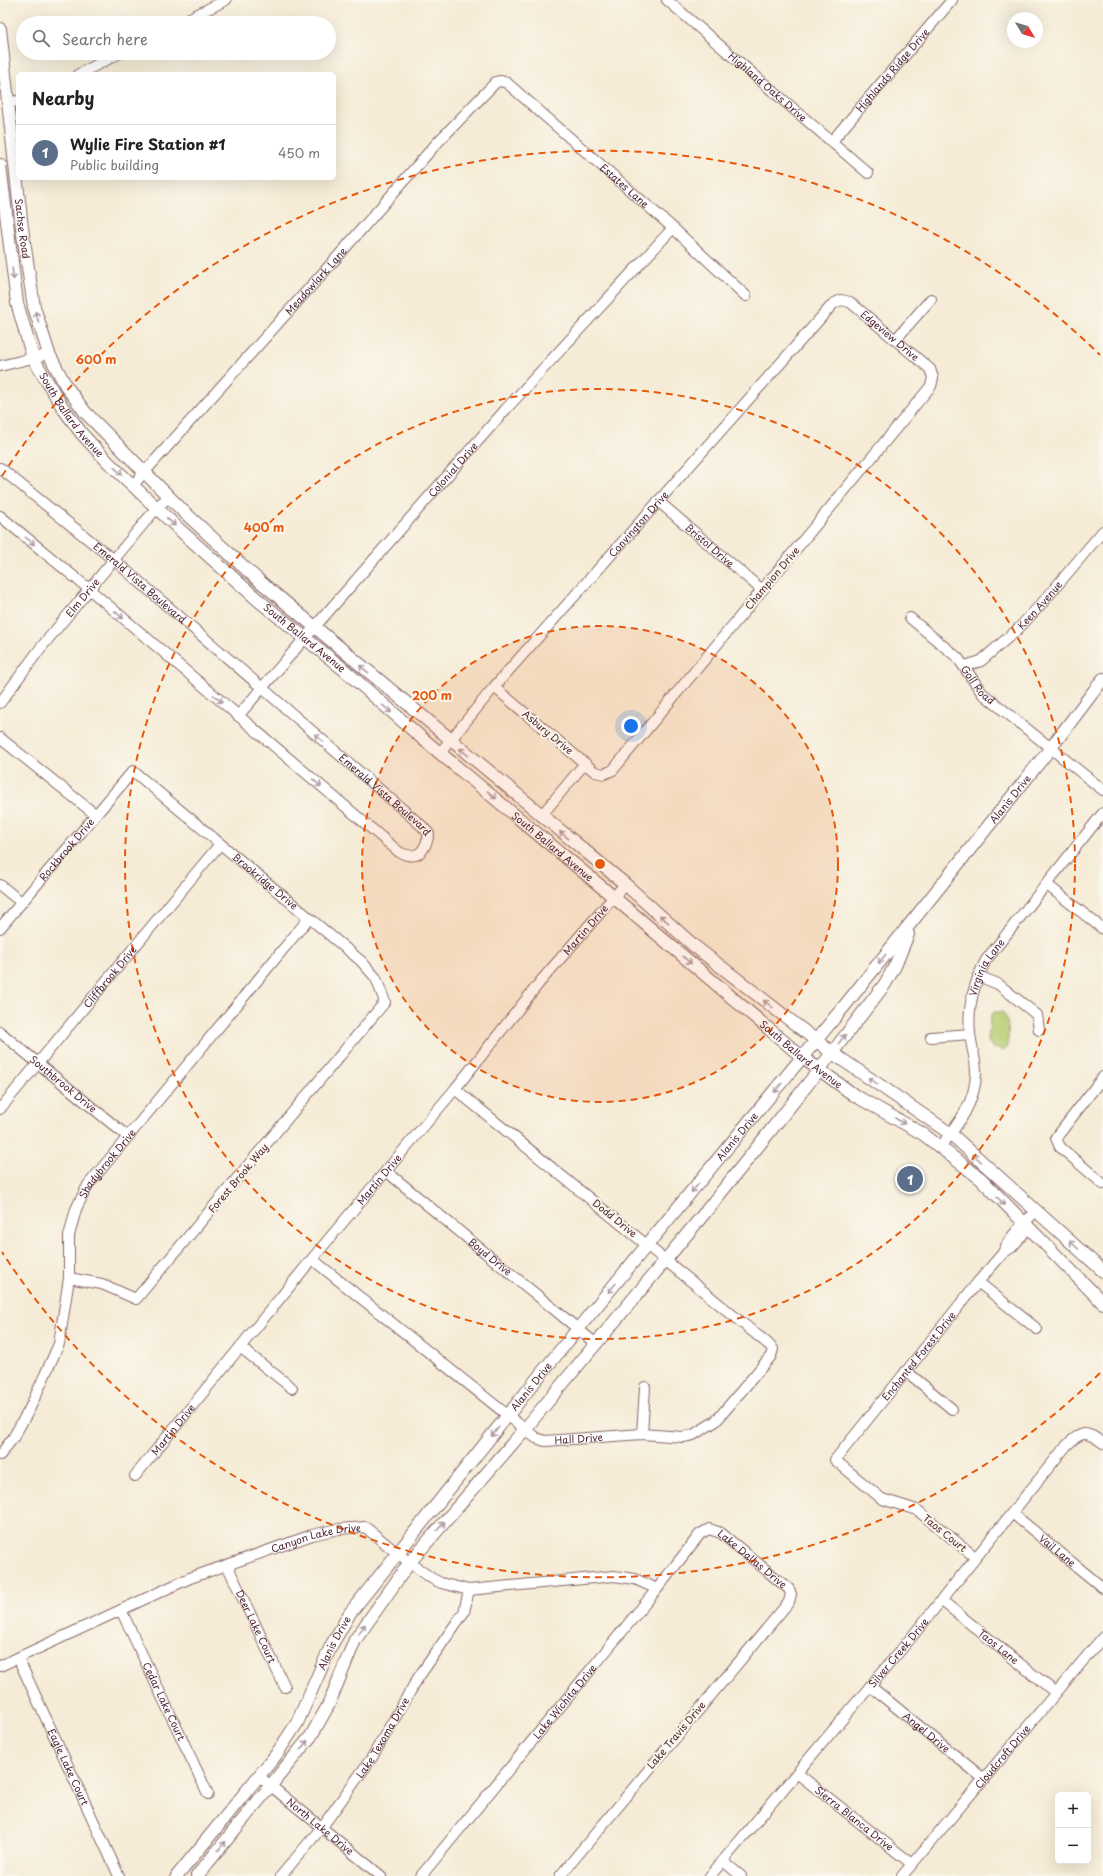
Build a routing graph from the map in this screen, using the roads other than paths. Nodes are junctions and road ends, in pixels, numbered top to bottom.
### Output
1 (226, 0) edge
2 (667, 0) edge
3 (952, 0) edge
4 (194, 16) edge
5 (0, 29) edge
6 (106, 60) edge
7 (83, 72) edge
8 (501, 81) joint
9 (13, 102) edge
10 (832, 141) junction
11 (16, 144) edge
12 (0, 165) edge
13 (868, 173) dead end
14 (19, 180) edge
15 (673, 228) junction
16 (746, 296) dead end
17 (931, 299) dead end
18 (841, 300) joint
19 (896, 339) junction
20 (50, 354) junction
21 (33, 358) junction
22 (0, 366) edge
23 (933, 378) joint
24 (0, 468) edge
25 (146, 472) junction
26 (133, 485) junction
27 (169, 497) junction
28 (658, 501) junction
29 (157, 508) junction
30 (0, 516) edge
31 (1103, 531) edge
32 (114, 560) junction
33 (89, 589) junction
34 (762, 590) junction
35 (910, 618) dead end
36 (315, 627) junction
37 (305, 638) junction
38 (965, 666) junction
39 (1103, 679) edge
40 (494, 687) junction
41 (262, 689) junction
42 (0, 703) edge
43 (238, 716) junction
44 (0, 738) edge
45 (450, 741) junction
46 (1050, 749) junction
47 (440, 753) junction
48 (585, 763) junction
49 (133, 771) joint
50 (604, 774) joint
51 (1103, 790) edge
52 (1103, 813) edge
53 (96, 815) junction
54 (541, 816) junction
55 (220, 844) junction
56 (0, 884) edge
57 (625, 884) junction
58 (1046, 884) junction
59 (614, 897) junction
60 (21, 902) junction
61 (309, 918) junction
62 (915, 918) junction
63 (0, 928) edge
64 (1103, 929) edge
65 (978, 976) junction
66 (385, 1002) joint
67 (1039, 1030) dead end
68 (0, 1032) edge
69 (970, 1034) junction
70 (931, 1037) dead end
71 (816, 1040) junction
72 (831, 1052) junction
73 (802, 1057) junction
74 (39, 1063) junction
75 (819, 1070) junction
76 (1103, 1077) edge
77 (455, 1089) junction
78 (0, 1109) edge
79 (951, 1134) junction
80 (127, 1136) junction
81 (940, 1147) junction
82 (386, 1171) junction
83 (1103, 1184) edge
84 (1036, 1210) junction
85 (1024, 1225) junction
86 (648, 1246) junction
87 (312, 1259) junction
88 (665, 1259) junction
89 (1103, 1271) edge
90 (69, 1278) junction
91 (978, 1282) junction
92 (1103, 1303) edge
93 (578, 1329) junction
94 (1037, 1329) dead end
95 (595, 1343) junction
96 (240, 1348) junction
97 (773, 1349) joint
98 (906, 1371) junction
99 (645, 1387) dead end
100 (292, 1388) dead end
101 (952, 1409) dead end
102 (508, 1415) junction
103 (525, 1429) junction
104 (642, 1434) junction
105 (1103, 1443) edge
106 (0, 1455) edge
107 (834, 1460) joint
108 (135, 1476) dead end
109 (1012, 1513) junction
110 (710, 1529) joint
111 (397, 1553) junction
112 (975, 1557) junction
113 (410, 1562) junction
114 (227, 1565) junction
115 (1103, 1588) edge
116 (469, 1590) junction
117 (657, 1590) junction
118 (791, 1594) joint
119 (941, 1600) junction
120 (121, 1610) junction
121 (1103, 1637) edge
122 (18, 1658) junction
123 (0, 1666) edge
124 (870, 1686) junction
125 (285, 1687) dead end
126 (1056, 1693) junction
127 (797, 1773) junction
128 (260, 1777) junction
129 (984, 1779) junction
130 (271, 1787) junction
131 (208, 1794) dead end
132 (322, 1827) junction
133 (723, 1861) junction
134 (912, 1864) junction
135 (119, 1876) edge
136 (177, 1876) edge
137 (197, 1876) edge
138 (281, 1876) edge
139 (380, 1876) edge
140 (421, 1876) edge
141 (560, 1876) edge
142 (710, 1876) edge
143 (741, 1876) edge
144 (902, 1876) edge

1 - 4 street
2 - 10 street, Highland Oaks Drive
3 - 10 street, Highlands Ridge Drive
5 - 9 main road, Sachse Road
6 - 7 street
8 - 15 street, Estates Lane
8 - 25 street, Meadowlark Lane
11 -> 9 main road, Sachse Road
10 - 13 street, Highland Oaks Drive
12 -> 21 main road, Sachse Road
20 -> 14 main road, Sachse Road
15 - 16 street, Estates Lane
15 - 36 street, Colonial Drive
17 - 19 street
18 - 19 street, Edgeview Drive
18 - 28 street, Convington Drive
19 - 23 street, Edgeview Drive
20 - 21 street
20 - 25 main road, South Ballard Avenue
21 - 22 street
21 -> 26 main road, South Ballard Avenue
23 - 34 street, Champion Drive
24 - 32 street, Emerald Vista Boulevard
25 - 26 street, Meadowlark Lane
25 - 27 main road, South Ballard Avenue
26 - 29 main road, South Ballard Avenue
27 - 29 street, Elm Drive
27 - 36 main road, South Ballard Avenue
28 - 34 street, Bristol Drive
28 - 40 street, Convington Drive
29 - 32 street, Elm Drive
29 -> 37 main road, South Ballard Avenue
30 -> 33 street, Emerald Vista Boulevard
31 - 38 street, Keen Avenue
32 - 33 street, Elm Drive
32 - 41 street, Emerald Vista Boulevard
33 - 42 street, Elm Drive
33 -> 43 street, Emerald Vista Boulevard
34 - 50 street, Champion Drive
35 - 38 street, Goll Road
36 - 37 street, Colonial Drive
45 -> 36 main road, South Ballard Avenue
37 - 41 street, Colonial Drive
37 -> 47 main road, South Ballard Avenue
38 - 46 street, Goll Road
39 - 46 main road, Alanis Drive
40 - 45 street, Convington Drive
40 - 48 street, Asbury Drive
41 - 43 street, Colonial Drive
43 -> 41 street, Emerald Vista Boulevard
44 - 53 street
45 - 47 street, Convington Drive
54 -> 45 main road, South Ballard Avenue
46 - 51 street, Goll Road
46 - 62 main road, Alanis Drive
47 -> 59 main road, South Ballard Avenue
48 - 50 street, Asbury Drive
48 - 54 street
49 - 53 street, Rockbrook Drive
49 - 55 street, Brookridge Drive
52 - 58 street, Virginia Lane
53 - 60 street, Rockbrook Drive
57 -> 54 main road, South Ballard Avenue
55 - 61 street, Brookridge Drive
55 - 74 street, Cliffbrook Drive
56 - 60 street
57 - 59 street, Martin Drive
71 -> 57 main road, South Ballard Avenue
58 - 64 street
58 - 65 street, Virginia Lane
59 -> 73 main road, South Ballard Avenue
59 - 77 street, Martin Drive
60 - 63 street, Rockbrook Drive
61 - 66 street, Brookridge Drive
61 - 80 street, Shadybrook Drive
62 -> 71 main road, Alanis Drive
72 -> 62 main road, Alanis Drive
65 - 67 street
65 - 69 street, Virginia Lane
66 - 90 street, Forest Brook Way
68 - 74 street, Southbrook Drive
69 - 70 street
69 - 79 street, Virginia Lane
71 - 72 main road, South Ballard Avenue
71 - 73 main road, Alanis Drive
72 - 75 main road, Alanis Drive
79 -> 72 main road, South Ballard Avenue
73 - 75 main road, South Ballard Avenue
73 -> 86 main road, Alanis Drive
74 - 78 street, Cliffbrook Drive
74 - 80 street, Southbrook Drive
75 -> 81 main road, South Ballard Avenue
75 - 88 main road, Alanis Drive
76 - 83 street
77 - 82 street, Martin Drive
77 - 86 street, Dodd Drive
79 - 81 street, Virginia Lane
84 -> 79 main road, South Ballard Avenue
80 - 90 street, Shadybrook Drive
81 -> 85 main road, South Ballard Avenue
82 - 87 street, Martin Drive
82 - 93 street, Boyd Drive
84 - 85 street, Enchanted Forest Drive
89 -> 84 main road, South Ballard Avenue
85 - 91 street, Enchanted Forest Drive
85 - 92 main road, South Ballard Avenue
86 - 88 street, Dodd Drive
86 -> 93 main road, Alanis Drive
87 - 96 street, Martin Drive
87 - 102 street, Hall Drive
88 - 95 main road, Alanis Drive
88 - 97 street, Dodd Drive
90 - 106 street, Shadybrook Drive
91 - 94 street
91 - 98 street, Enchanted Forest Drive
93 - 95 street, Boyd Drive
93 - 102 main road, Alanis Drive
95 - 103 main road, Alanis Drive
96 - 100 street
96 - 108 street, Martin Drive
97 - 104 street, Hall Drive
98 - 101 street
98 - 107 street, Enchanted Forest Drive
99 - 104 street
102 - 103 street, Hall Drive
102 -> 111 main road, Alanis Drive
103 - 104 street, Hall Drive
113 -> 103 main road, Alanis Drive
105 - 109 street, Silver Creek Drive
107 - 112 street, Taos Court
109 - 112 street, Silver Creek Drive
109 - 115 street, Vail Lane
110 - 117 street, Lake Wichita Drive
110 - 118 street, Lake Dallas Drive
111 - 113 street, Canyon Lake Drive
111 - 114 street, Canyon Lake Drive
111 - 128 main road, Alanis Drive
112 - 119 street, Silver Creek Drive
113 - 116 street, Canyon Lake Drive
130 -> 113 main road, Alanis Drive
114 - 120 street, Canyon Lake Drive
114 - 125 street, Deer Lake Court
116 - 117 street, Canyon Lake Drive
116 - 132 street, Lake Texoma Drive
117 - 140 street, Lake Wichita Drive
118 - 141 street, Lake Travis Drive
119 - 124 street, Silver Creek Drive
119 - 126 street, Taos Lane
120 - 122 street, Canyon Lake Drive
120 - 131 street, Cedar Lake Court
121 - 126 street, Cloudcroft Drive
122 - 123 street, Canyon Lake Drive
122 - 135 street, Eagle Lake Court
124 - 127 street, Silver Creek Drive
124 - 129 street, Angel Drive
126 - 129 street, Cloudcroft Drive
127 - 133 street, Silver Creek Drive
127 - 134 street, Sierra Blanca Drive
128 - 130 street, North Lake Drive
128 - 136 main road, Alanis Drive
129 - 134 street, Cloudcroft Drive
130 - 132 street, North Lake Drive
137 -> 130 main road, Alanis Drive
132 - 138 street, Lake Texoma Drive
132 - 139 street, North Lake Drive
133 - 142 street, Silver Creek Drive
133 - 143 street
134 - 144 street, Cloudcroft Drive

